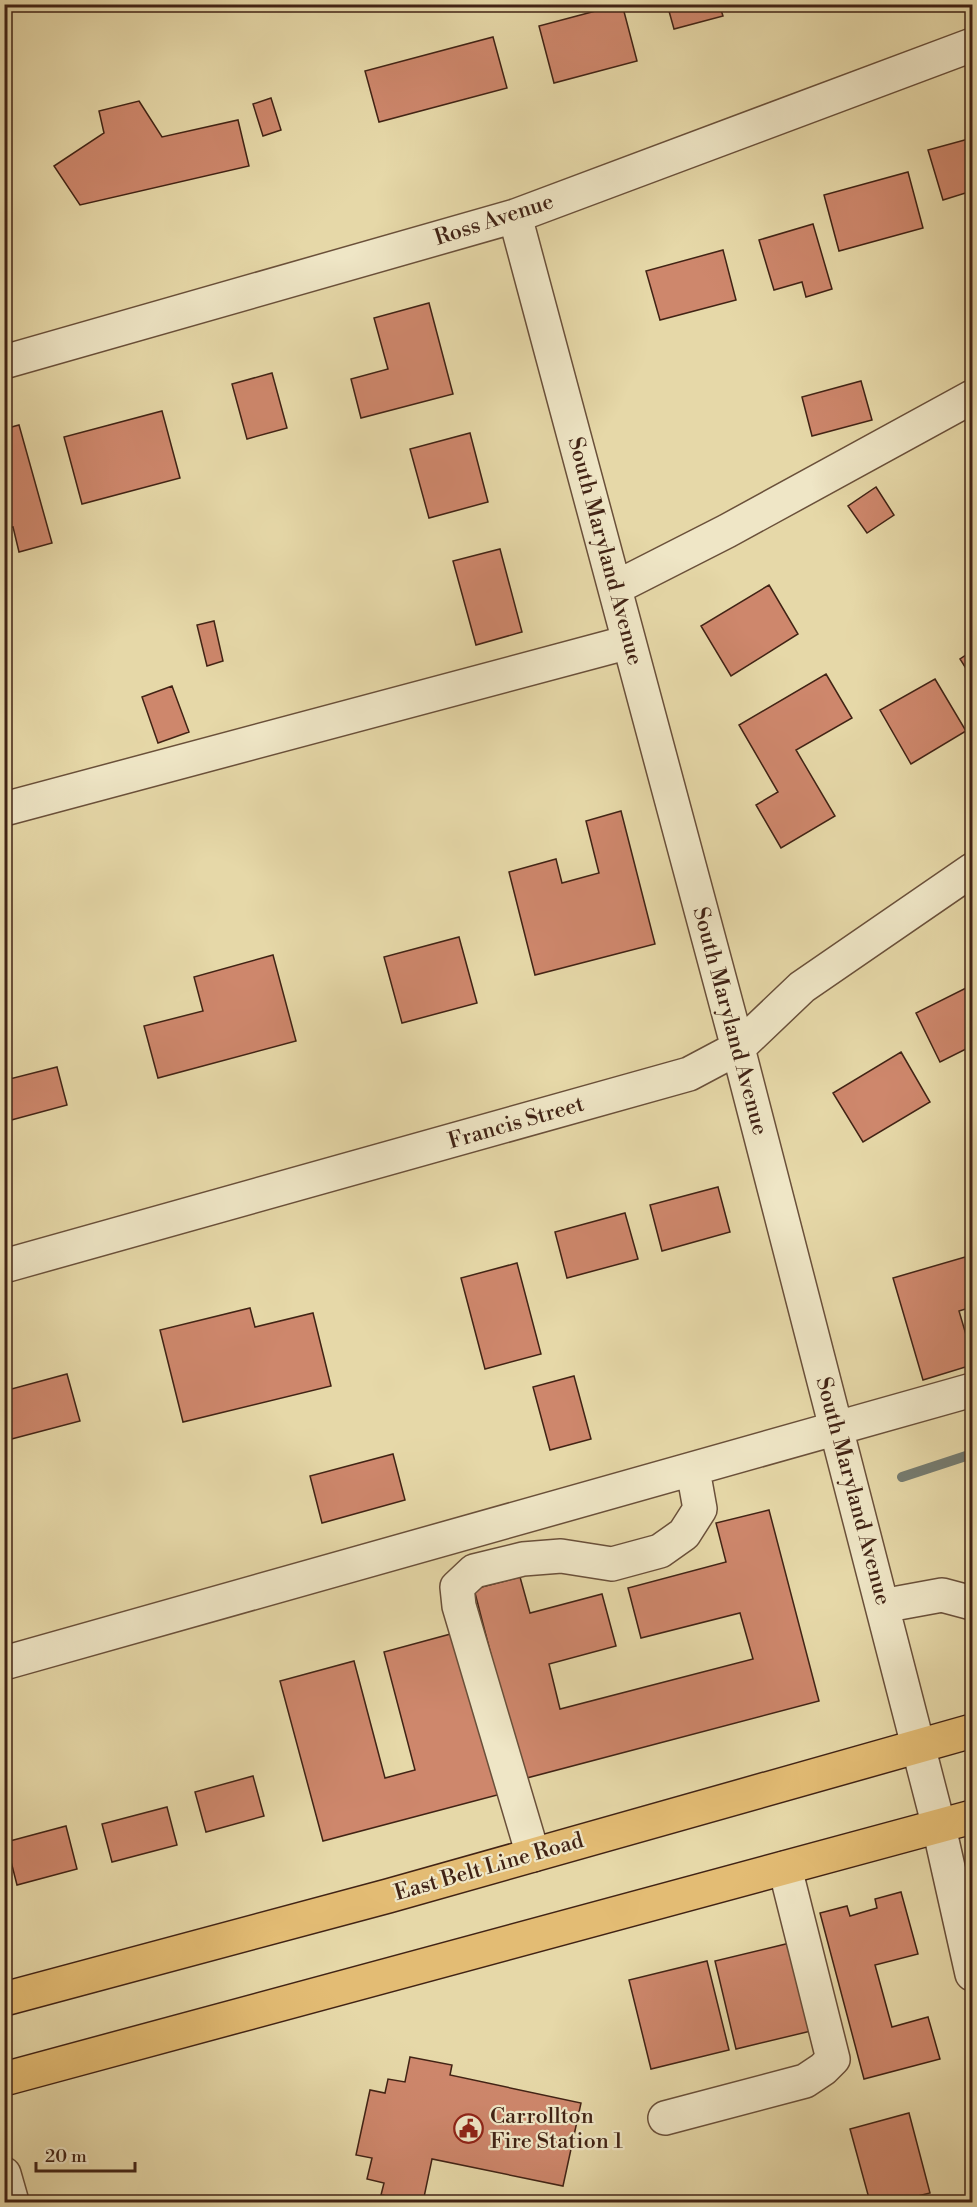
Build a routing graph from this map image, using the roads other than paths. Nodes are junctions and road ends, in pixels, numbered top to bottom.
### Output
1 (972, 45) edge
2 (515, 216) junction
3 (4, 362) edge
4 (972, 397) edge
5 (615, 588) junction
6 (629, 642) junction
7 (4, 809) edge
8 (972, 870) edge
9 (738, 1048) junction
10 (4, 1266) edge
11 (972, 1390) edge
12 (837, 1429) junction
13 (693, 1470) junction
14 (972, 1604) edge
15 (882, 1606) junction
16 (4, 1663) edge
17 (972, 1731) edge
18 (919, 1746) junction
19 (972, 1817) edge
20 (939, 1827) junction
21 (533, 1855) junction
22 (785, 1868) junction
23 (972, 1974) edge
24 (4, 1999) edge
25 (4, 2079) edge
26 (665, 2118) dead end
27 (4, 2174) edge
28 (12, 2202) edge

1 - 2 street, Ross Avenue
2 - 3 street, Ross Avenue
2 - 5 street, South Maryland Avenue
4 - 5 street
5 - 6 street, South Maryland Avenue
6 - 7 street
6 - 9 street, South Maryland Avenue
8 - 9 street, Francis Street
9 - 10 street, Francis Street
9 - 12 street, South Maryland Avenue
11 - 12 street
12 - 13 street
12 - 15 street, South Maryland Avenue
13 - 16 street
13 - 21 street
14 - 15 street
15 - 18 street, South Maryland Avenue
17 - 18 main road, East Belt Line Road
18 - 20 street, South Maryland Avenue
18 - 21 main road, East Belt Line Road
19 - 20 main road
20 - 22 main road
20 - 23 street, South Maryland Avenue
21 - 24 main road, East Belt Line Road
22 - 25 main road
22 - 26 street
27 - 28 street

